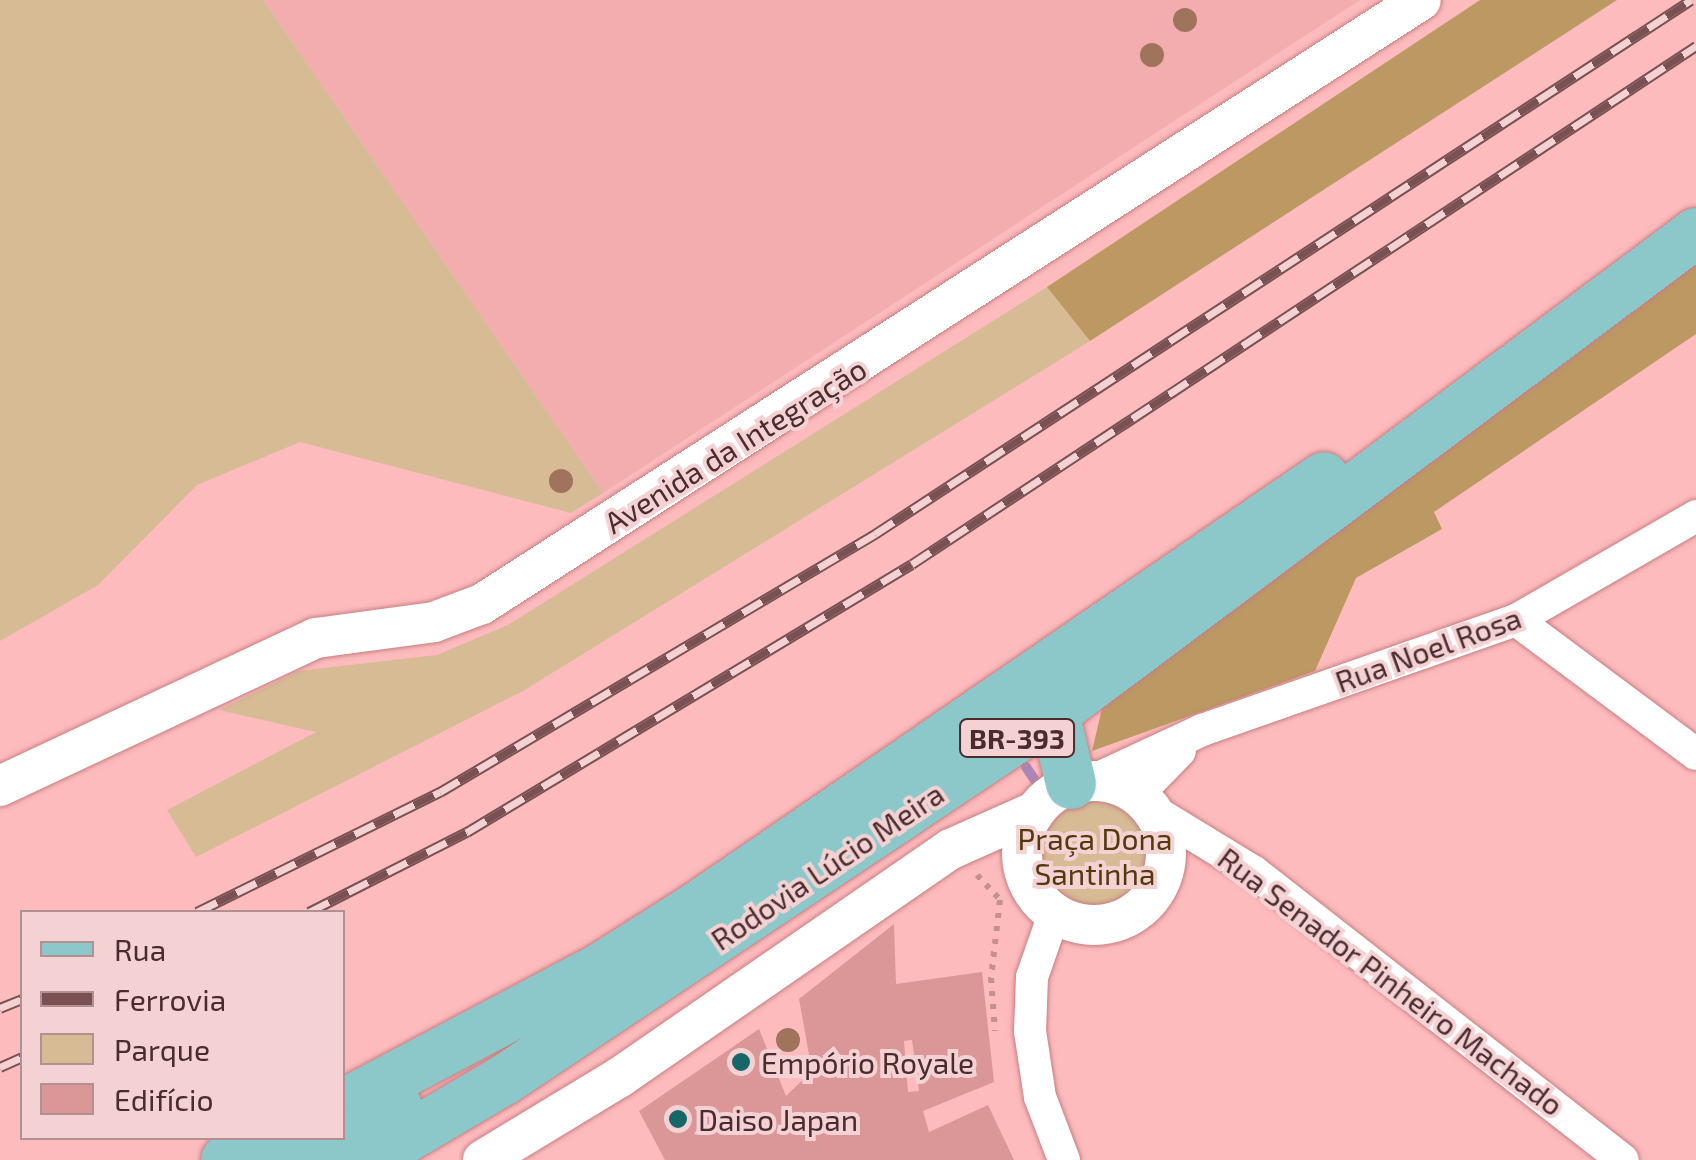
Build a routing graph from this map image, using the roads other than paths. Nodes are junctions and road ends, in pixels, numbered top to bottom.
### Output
1 (1421, 0) edge
2 (1696, 233) edge
3 (1509, 367) junction
4 (1696, 516) edge
5 (1516, 620) junction
6 (1054, 713) junction
7 (1202, 730) junction
8 (1696, 754) edge
9 (0, 786) edge
10 (1066, 792) junction
11 (1146, 802) junction
12 (957, 859) junction
13 (1026, 878) junction
14 (1054, 914) junction
15 (604, 966) junction
16 (345, 1103) edge
17 (345, 1135) edge
18 (270, 1140) edge
19 (336, 1140) edge
20 (226, 1160) edge
21 (302, 1160) edge
22 (368, 1160) edge
23 (483, 1160) edge
24 (1064, 1160) edge
25 (1624, 1160) edge

1 - 9 street, Avenida da Integração
2 - 3 main road, Rodovia Lúcio Meira / BR-393
3 - 6 main road, Rodovia Lúcio Meira / BR-393
3 - 15 main road, Rodovia Lúcio Meira / BR-393
4 - 5 street, Rua Noel Rosa
5 - 7 street, Rua Noel Rosa
5 - 8 street
6 - 10 main road
6 - 22 main road, Rodovia Lúcio Meira / BR-393
7 - 10 street, Rua Noel Rosa
7 - 11 street, Rua Noel Rosa
10 - 11 street
10 - 12 street
10 - 13 street
11 - 14 street
11 - 25 street, Rua Senador Pinheiro Machado
12 - 13 street
12 - 23 street
13 - 14 street
14 - 24 street
15 - 16 main road, Rodovia Lúcio Meira / BR-393
15 - 17 main road
18 - 20 main road
19 - 21 main road

